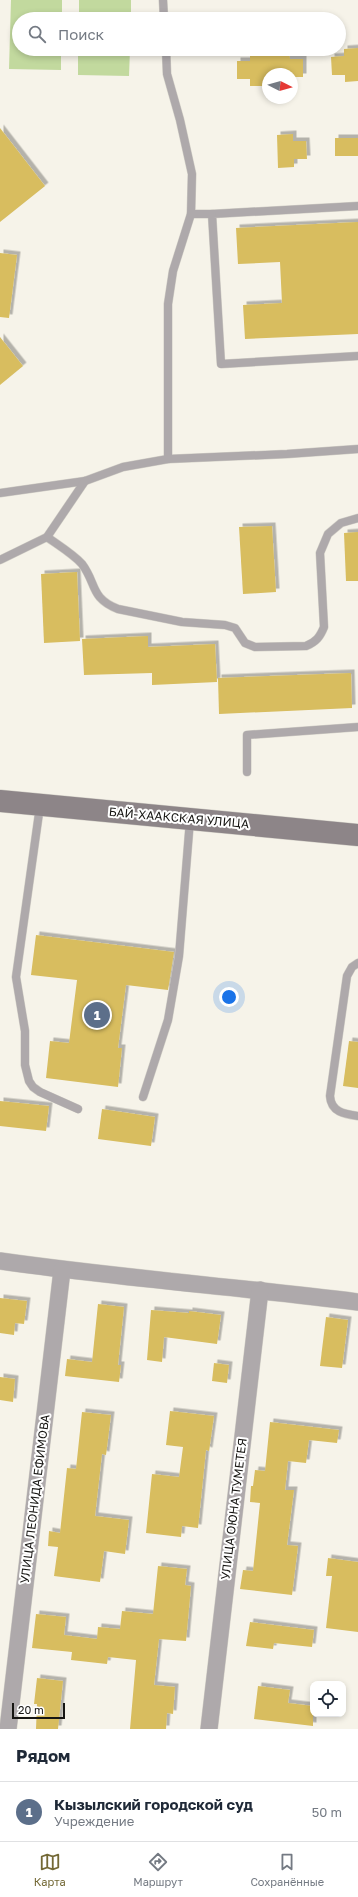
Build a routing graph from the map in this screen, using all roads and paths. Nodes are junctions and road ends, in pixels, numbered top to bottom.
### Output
1 (163, 0) edge
2 (164, 12) edge
3 (166, 56) edge
4 (358, 206) edge
5 (191, 214) junction
6 (212, 214) junction
7 (358, 356) edge
8 (358, 449) edge
9 (168, 459) junction
10 (85, 481) junction
11 (0, 493) edge
12 (358, 518) edge
13 (47, 537) junction
14 (0, 560) edge
15 (358, 727) edge
16 (247, 772) dead end
17 (0, 801) edge
18 (40, 805) junction
19 (190, 819) junction
20 (358, 835) edge
21 (358, 963) edge
22 (143, 1097) dead end
23 (78, 1109) dead end
24 (358, 1116) edge
25 (0, 1261) edge
26 (62, 1270) junction
27 (260, 1290) junction
28 (358, 1302) edge
29 (8, 1729) edge
30 (209, 1729) edge

1 - 2 lane
3 - 5 lane
4 - 6 lane
5 - 6 lane
5 - 9 lane
6 - 7 lane
8 - 9 lane
9 - 10 lane
10 - 11 lane
10 - 13 lane
12 - 13 lane
13 - 14 lane
15 - 16 lane
17 - 18 main road, БАЙ-ХААКСКАЯ УЛИЦА
18 - 19 main road, БАЙ-ХААКСКАЯ УЛИЦА
18 - 23 lane
19 - 20 main road, БАЙ-ХААКСКАЯ УЛИЦА
19 - 22 lane
21 - 24 lane
25 - 26 street
26 - 27 street
26 - 29 street, УЛИЦА ЛЕОНИДА ЕФИМОВА
27 - 28 street
27 - 30 street, УЛИЦА ОЮНА ТУМЕТЕЯ

